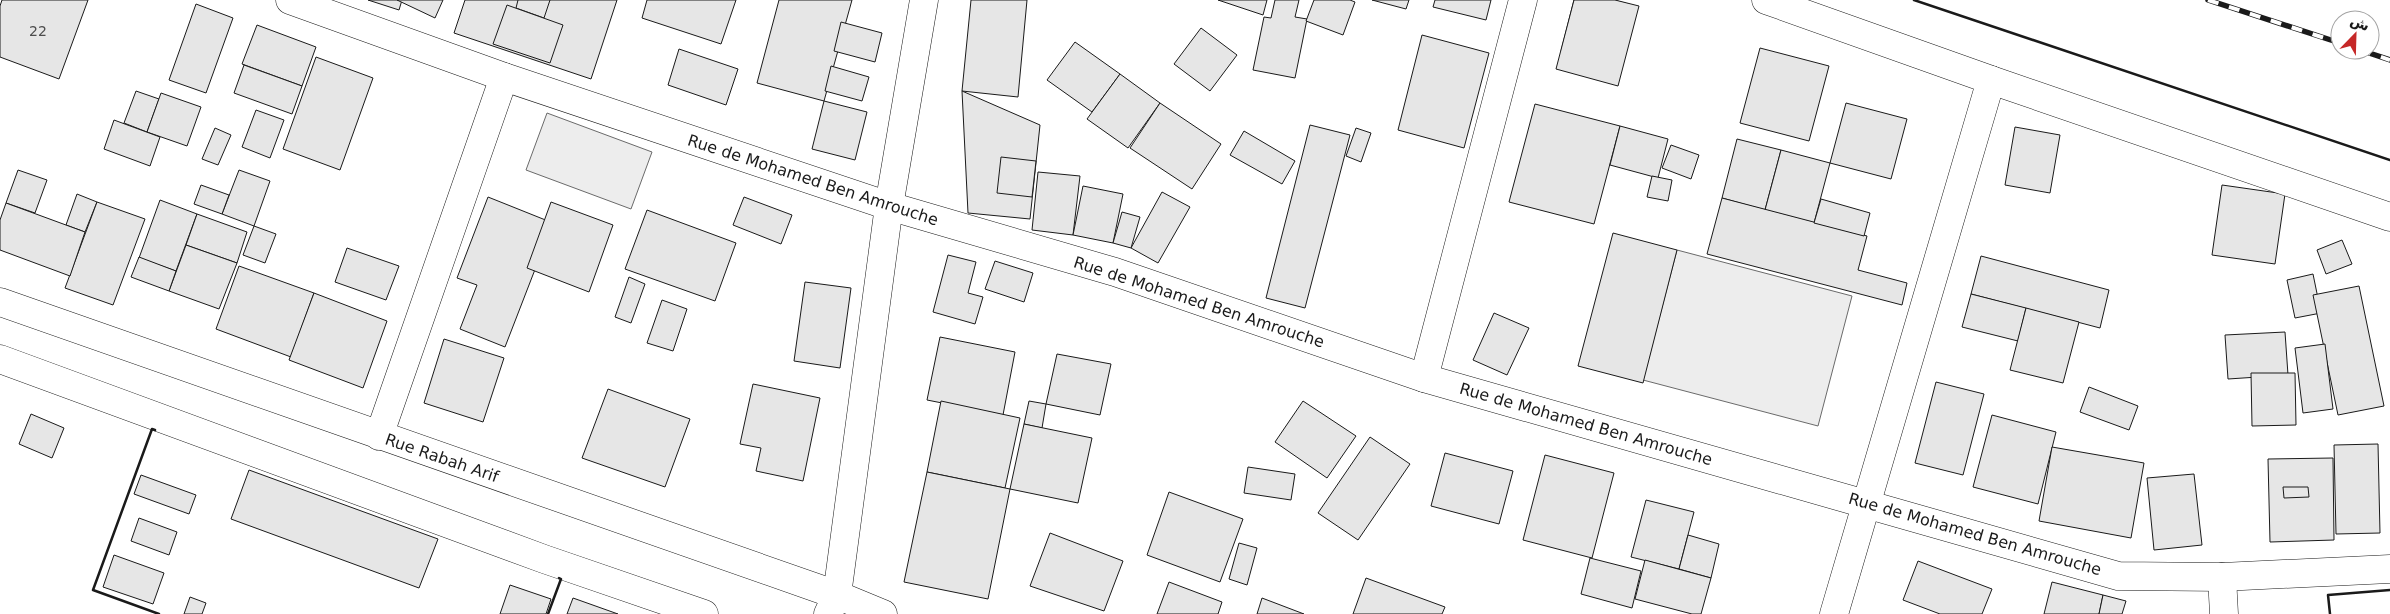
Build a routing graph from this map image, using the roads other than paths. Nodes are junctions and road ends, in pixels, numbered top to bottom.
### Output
1 (290, 0) edge
2 (924, 0) edge
3 (1523, 0) edge
4 (1766, 0) edge
5 (504, 77) junction
6 (1991, 80) junction
7 (889, 206) junction
8 (2390, 218) edge
9 (0, 302) edge
10 (0, 360) edge
11 (1424, 378) junction
12 (379, 436) junction
13 (1868, 503) junction
14 (2390, 569) edge
15 (2222, 577) junction
16 (833, 605) edge
17 (704, 614) edge
18 (883, 614) edge
19 (1834, 614) edge
20 (2224, 614) edge

1 - 5 street, Rue de Mohamed Ben Amrouche
2 - 7 street
3 - 11 street
4 - 6 street
5 - 7 street, Rue de Mohamed Ben Amrouche
5 - 12 street
6 - 8 street
6 - 13 street
7 - 11 street, Rue de Mohamed Ben Amrouche
7 - 16 street
9 - 12 street, Rue Rabah Arif
10 - 17 street
11 - 13 street, Rue de Mohamed Ben Amrouche
12 - 16 street, Rue Rabah Arif
13 - 15 street, Rue de Mohamed Ben Amrouche
13 - 19 street
14 - 15 street, Rue de Mohamed Ben Amrouche
15 - 20 street
16 - 18 street, Rue Rabah Arif

